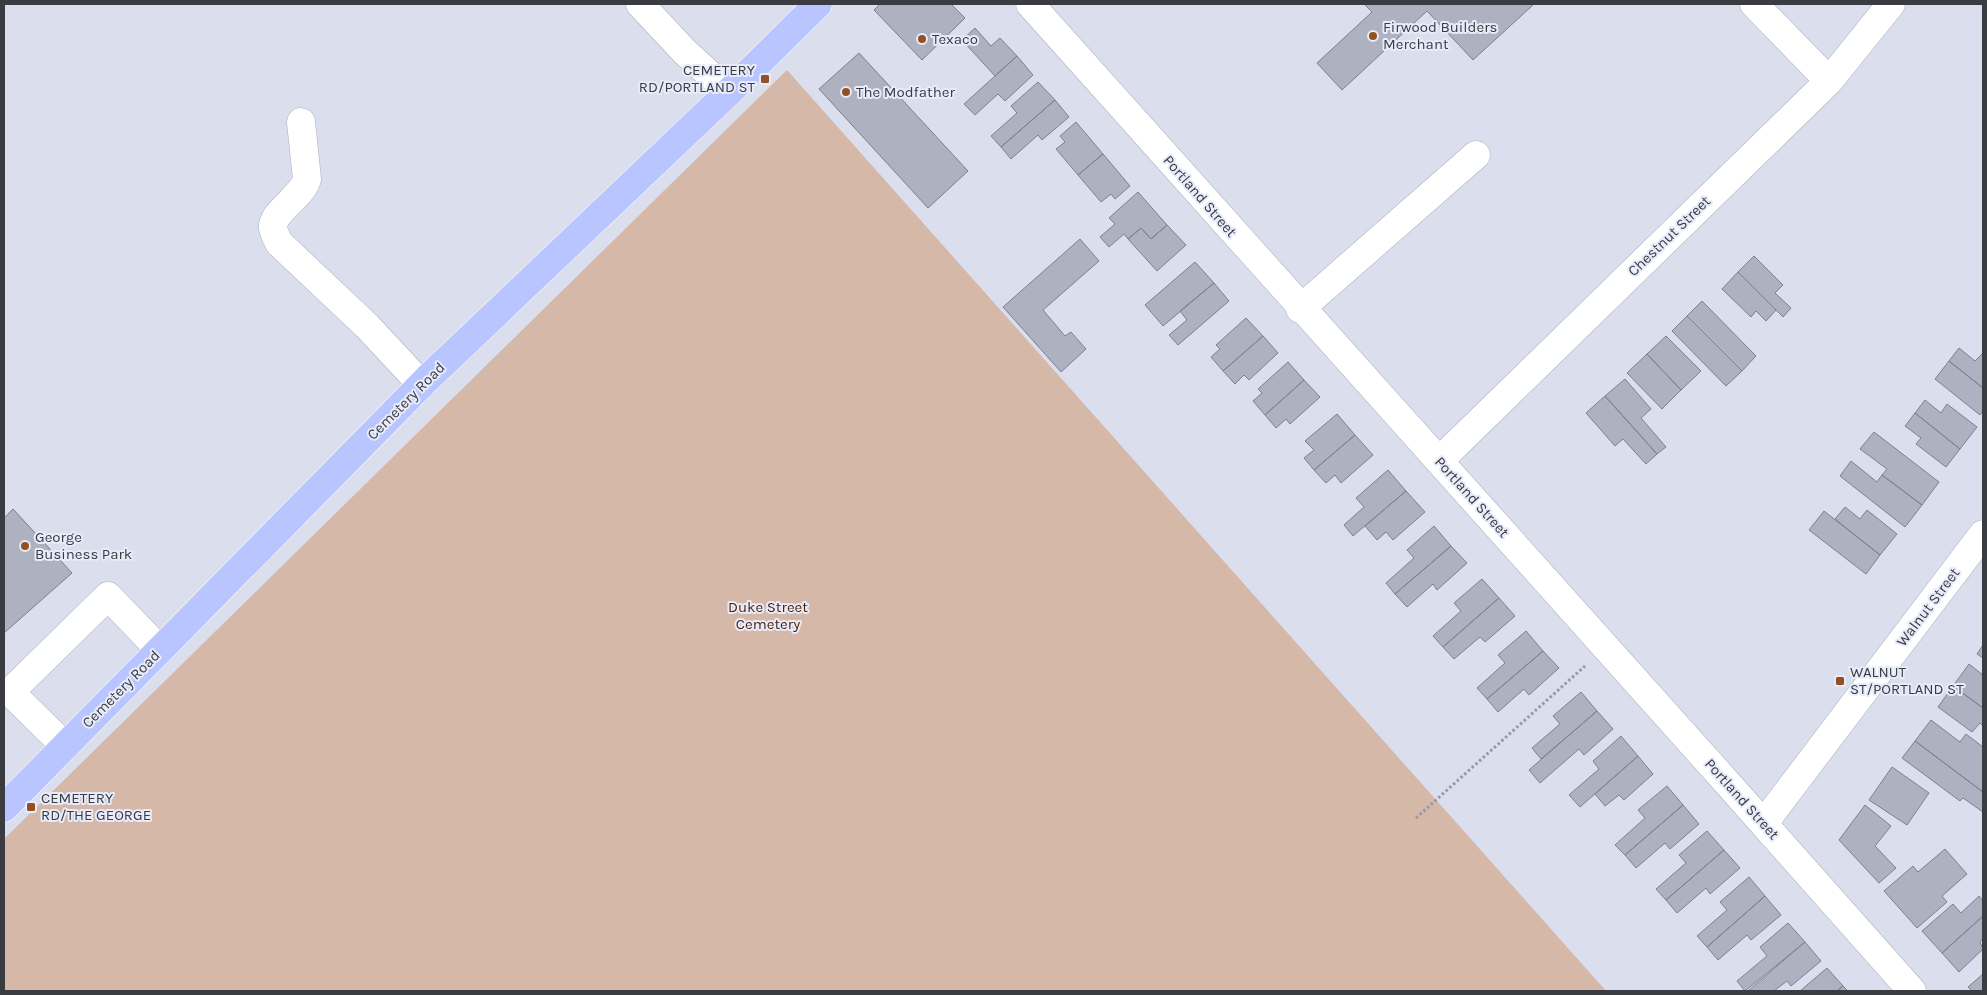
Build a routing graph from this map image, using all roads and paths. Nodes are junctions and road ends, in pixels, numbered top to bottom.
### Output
1 (640, 4) edge
2 (818, 4) edge
3 (1030, 4) edge
4 (1754, 4) edge
5 (1891, 4) edge
6 (1829, 81) junction
7 (729, 92) junction
8 (301, 122) dead end
9 (1476, 155) dead end
10 (1300, 310) junction
11 (422, 385) junction
12 (1439, 461) junction
13 (1983, 534) edge
14 (1606, 647) junction
15 (160, 650) junction
16 (65, 746) junction
17 (4, 808) edge
18 (1416, 818) dead end
19 (1764, 823) junction
20 (1912, 991) edge

1 - 7 street
2 - 7 main road, Cemetery Road
3 - 10 street, Portland Street
4 - 6 street
5 - 6 street, Chestnut Street
6 - 12 street, Chestnut Street
7 - 11 main road, Cemetery Road
8 - 11 street
9 - 10 street
10 - 12 street, Portland Street
11 - 15 main road, Cemetery Road
12 - 14 street, Portland Street
13 - 19 street, Walnut Street
14 - 18 path
14 - 19 street, Portland Street
15 - 16 main road, Cemetery Road
15 - 16 street
16 - 17 main road, Cemetery Road
19 - 20 street, Portland Street

